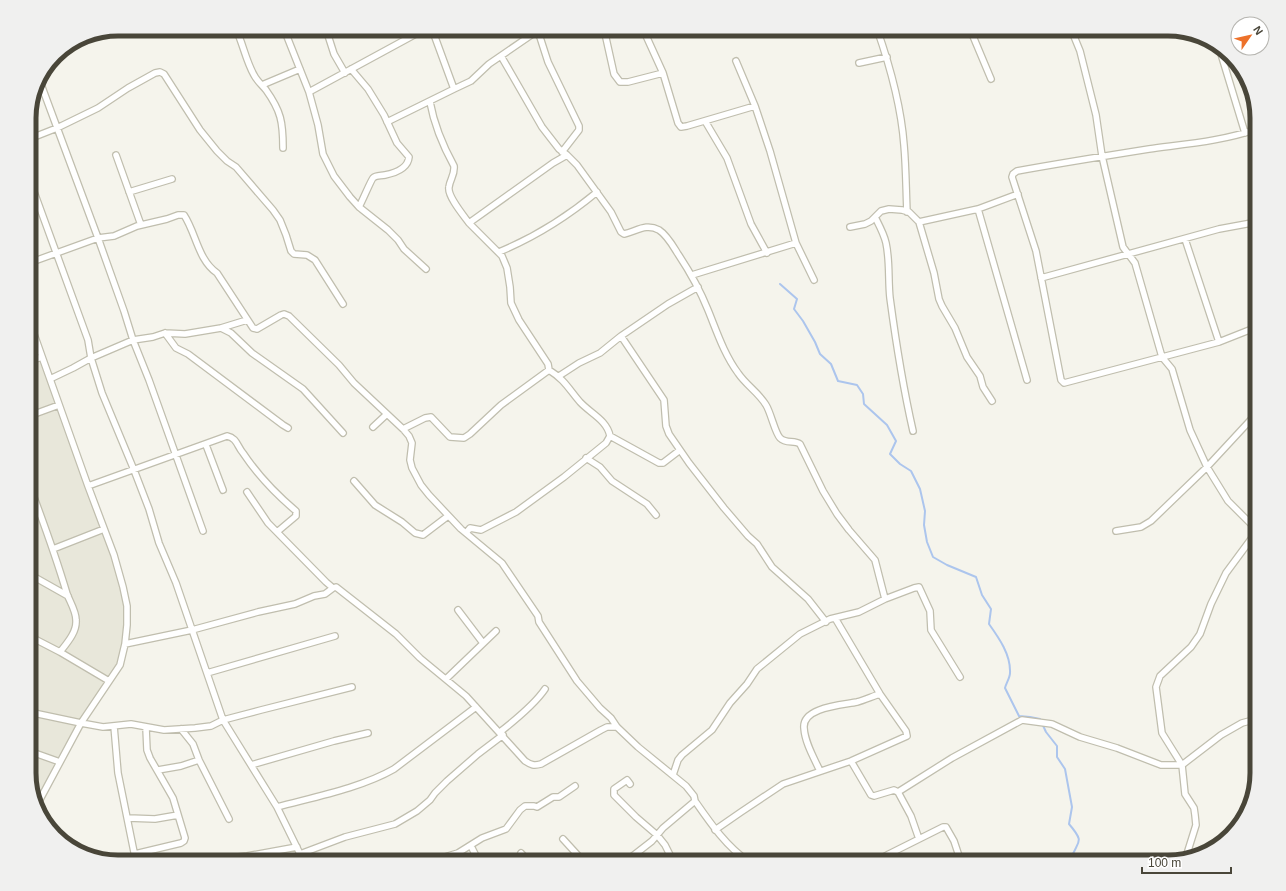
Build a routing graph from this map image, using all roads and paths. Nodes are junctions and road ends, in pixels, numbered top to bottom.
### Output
1 (238, 36) edge
2 (287, 36) edge
3 (328, 36) edge
4 (412, 36) edge
5 (435, 36) edge
6 (530, 36) edge
7 (541, 36) edge
8 (606, 36) edge
9 (646, 36) edge
10 (880, 36) edge
11 (973, 36) edge
12 (1074, 36) edge
13 (501, 56) junction
14 (1222, 56) edge
15 (887, 57) junction
16 (736, 61) dead end
17 (859, 63) dead end
18 (300, 69) junction
19 (351, 69) junction
20 (345, 73) junction
21 (663, 73) junction
22 (991, 79) dead end
23 (262, 85) junction
24 (42, 87) edge
25 (454, 89) junction
26 (309, 92) junction
27 (430, 102) junction
28 (755, 106) junction
29 (705, 121) junction
30 (387, 122) junction
31 (57, 128) junction
32 (1250, 132) edge
33 (1246, 133) junction
34 (36, 136) edge
35 (283, 148) dead end
36 (565, 153) junction
37 (116, 156) dead end
38 (1102, 156) junction
39 (172, 179) dead end
40 (129, 192) junction
41 (597, 192) junction
42 (1018, 194) junction
43 (36, 196) edge
44 (359, 206) junction
45 (978, 209) junction
46 (907, 212) junction
47 (875, 217) junction
48 (919, 222) junction
49 (1250, 223) edge
50 (469, 224) junction
51 (141, 226) junction
52 (850, 227) dead end
53 (98, 238) junction
54 (1185, 239) junction
55 (796, 243) junction
56 (57, 252) junction
57 (499, 252) junction
58 (767, 253) junction
59 (1128, 254) junction
60 (36, 260) edge
61 (426, 270) dead end
62 (692, 276) junction
63 (1041, 278) junction
64 (814, 280) dead end
65 (698, 287) junction
66 (343, 304) dead end
67 (247, 320) junction
68 (221, 328) junction
69 (1250, 330) edge
70 (165, 333) junction
71 (621, 336) junction
72 (36, 340) edge
73 (133, 340) junction
74 (1219, 342) junction
75 (42, 357) junction
76 (1162, 357) junction
77 (91, 358) junction
78 (36, 359) edge
79 (549, 370) junction
80 (559, 376) junction
81 (50, 379) junction
82 (1027, 380) dead end
83 (992, 401) dead end
84 (59, 405) junction
85 (36, 413) edge
86 (387, 414) junction
87 (1250, 421) edge
88 (373, 427) dead end
89 (288, 428) dead end
90 (403, 429) junction
91 (913, 431) dead end
92 (343, 433) dead end
93 (610, 436) junction
94 (206, 445) junction
95 (680, 450) junction
96 (176, 454) junction
97 (586, 458) junction
98 (1207, 467) junction
99 (134, 470) junction
100 (354, 481) dead end
101 (88, 486) junction
102 (223, 490) dead end
103 (247, 492) dead end
104 (36, 503) edge
105 (656, 515) dead end
106 (448, 516) junction
107 (1250, 523) edge
108 (104, 528) junction
109 (203, 531) dead end
110 (1116, 531) dead end
111 (277, 532) junction
112 (466, 533) junction
113 (1250, 540) edge
114 (53, 549) junction
115 (36, 578) edge
116 (333, 588) junction
117 (68, 596) junction
118 (885, 599) junction
119 (458, 610) dead end
120 (834, 618) junction
121 (826, 622) junction
122 (192, 630) junction
123 (496, 632) dead end
124 (335, 636) dead end
125 (36, 640) edge
126 (483, 643) junction
127 (125, 644) junction
128 (60, 652) junction
129 (207, 673) junction
130 (960, 677) dead end
131 (446, 679) junction
132 (109, 681) junction
133 (352, 687) dead end
134 (545, 689) dead end
135 (880, 694) junction
136 (476, 707) junction
137 (36, 714) edge
138 (611, 718) junction
139 (223, 720) junction
140 (1250, 721) edge
141 (80, 723) junction
142 (114, 726) junction
143 (607, 727) junction
144 (617, 727) junction
145 (146, 728) junction
146 (181, 729) junction
147 (368, 733) dead end
148 (501, 734) junction
149 (36, 753) edge
150 (199, 760) junction
151 (851, 761) junction
152 (60, 762) junction
153 (251, 765) junction
154 (1182, 765) junction
155 (158, 770) junction
156 (820, 771) junction
157 (673, 776) junction
158 (630, 784) dead end
159 (575, 786) dead end
160 (898, 792) junction
161 (40, 799) edge
162 (695, 801) junction
163 (277, 807) junction
164 (178, 815) junction
165 (128, 818) junction
166 (229, 819) dead end
167 (715, 830) junction
168 (657, 835) junction
169 (563, 839) dead end
170 (919, 839) junction
171 (471, 846) junction
172 (297, 847) junction
173 (1187, 852) edge
174 (135, 854) joint
175 (300, 854) joint
176 (253, 855) edge
177 (449, 855) edge
178 (476, 855) edge
179 (578, 855) edge
180 (634, 855) edge
181 (670, 855) edge
182 (740, 855) edge
183 (887, 855) edge
184 (959, 855) edge

1 - 23 street
2 - 18 street
3 - 20 street
4 - 19 street
5 - 25 street
6 - 13 street
7 - 36 street
8 - 21 street
9 - 21 street
10 - 15 street
11 - 22 street
12 - 38 street
13 - 25 street
13 - 36 street
14 - 33 street
15 - 17 street
15 - 46 street
16 - 28 street
18 - 23 street
18 - 26 street
19 - 20 street
19 - 30 street
20 - 26 street
21 - 29 street
23 - 35 street
24 - 31 street
25 - 27 street
26 - 44 street
27 - 30 street
27 - 50 street
28 - 29 street
28 - 55 street
29 - 58 street
30 - 44 street
31 - 34 street
31 - 53 street
31 - 66 street
32 - 33 street
33 - 38 street
36 - 41 street
36 - 50 street
37 - 40 street
38 - 42 street
38 - 59 street
39 - 40 street
40 - 51 street
41 - 57 street
41 - 62 street
42 - 45 street
42 - 63 street
43 - 56 street
44 - 61 street
45 - 48 street
45 - 82 street
46 - 47 street
46 - 48 street
47 - 52 street
47 - 91 street
48 - 83 street
49 - 54 street
50 - 57 street
51 - 53 street
51 - 67 street
53 - 56 street
53 - 73 street
54 - 59 street
54 - 74 street
55 - 58 street
55 - 64 street
56 - 60 street
56 - 77 street
57 - 79 street
58 - 62 street
59 - 63 street
59 - 76 street
62 - 65 street
63 - 76 street
65 - 71 street
65 - 118 street
67 - 68 street
67 - 86 street
68 - 70 street
68 - 92 street
69 - 74 street
70 - 73 street
70 - 89 street
71 - 80 street
71 - 95 street
72 - 75 street
73 - 77 street
73 - 96 street
74 - 76 street
75 - 78 street
75 - 81 street
76 - 98 street
77 - 81 street
77 - 99 street
79 - 80 street
79 - 90 street
80 - 93 street
81 - 84 street
84 - 85 street
84 - 101 street
86 - 88 street
86 - 90 street
87 - 98 street
90 - 106 street
93 - 95 street
93 - 97 street
94 - 96 street
94 - 102 street
94 - 111 street
95 - 121 street
96 - 99 street
96 - 109 street
97 - 105 street
97 - 112 street
98 - 107 street
98 - 110 street
99 - 101 street
99 - 122 street
100 - 106 street
101 - 108 street
103 - 111 street
104 - 114 street
106 - 112 street
108 - 114 street
108 - 127 street
111 - 116 street
112 - 138 street
113 - 154 street
114 - 117 street
115 - 117 street
116 - 122 street
116 - 131 street
117 - 128 street
118 - 120 street
118 - 130 street
119 - 126 street
120 - 121 street
120 - 135 street
121 - 157 street
122 - 127 street
122 - 129 street
123 - 126 street
124 - 129 street
125 - 128 street
126 - 131 street
127 - 132 street
128 - 132 street
129 - 139 street
131 - 136 street
132 - 141 street
133 - 139 street
134 - 148 street
135 - 151 street
135 - 156 street
136 - 148 street
136 - 163 street
137 - 141 street
138 - 143 street
138 - 144 street
139 - 146 street
139 - 153 street
140 - 154 street
141 - 142 street
141 - 152 street
142 - 145 street
142 - 165 street
143 - 144 street
143 - 148 street
144 - 157 street
145 - 146 street
145 - 155 street
146 - 150 street
147 - 153 street
148 - 175 street
149 - 152 street
150 - 155 street
150 - 166 street
151 - 156 street
151 - 160 street
152 - 161 street
153 - 163 street
154 - 160 street
154 - 173 street
155 - 164 street
156 - 167 street
157 - 162 street
158 - 168 street
159 - 171 street
160 - 170 street
162 - 167 street
162 - 168 street
163 - 172 street
164 - 165 street
164 - 174 street
165 - 174 street
167 - 182 street
168 - 180 street
168 - 181 street
169 - 179 street
170 - 183 street
170 - 184 street
171 - 177 street
171 - 178 street
172 - 175 street
172 - 176 street

